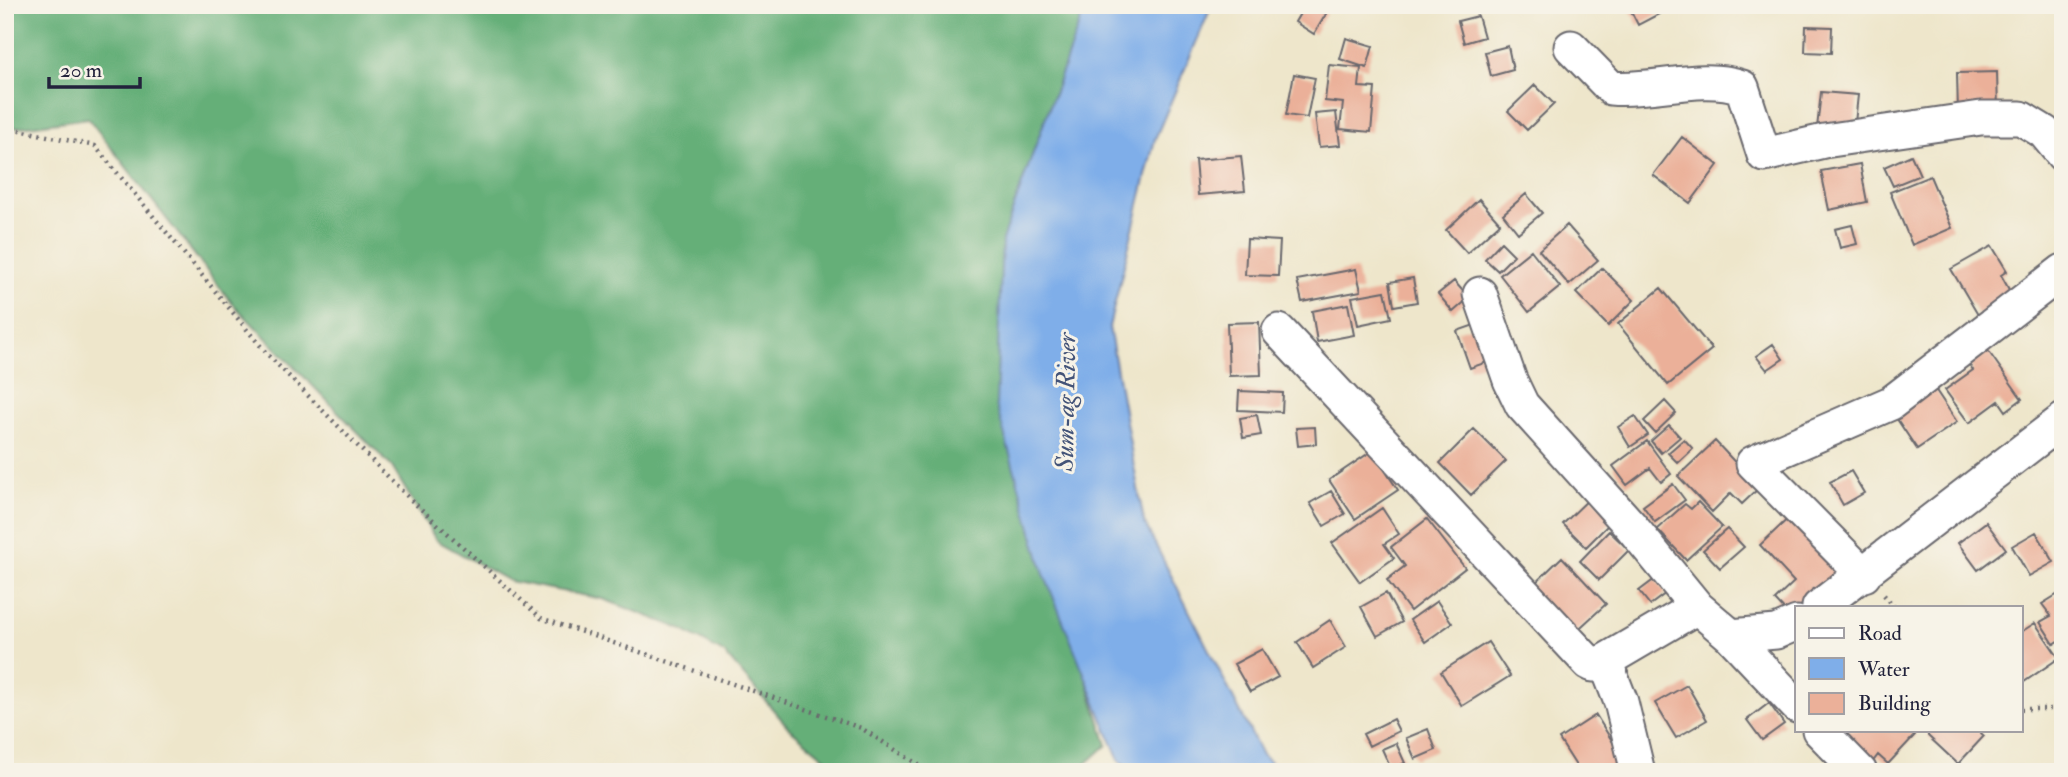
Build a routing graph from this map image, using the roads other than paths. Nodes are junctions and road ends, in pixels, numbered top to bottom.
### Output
1 (1571, 47) dead end
2 (2063, 155) edge
3 (2063, 271) edge
4 (1480, 294) dead end
5 (1279, 331) dead end
6 (2063, 420) edge
7 (1864, 575) junction
8 (1820, 606) edge
9 (1697, 607) junction
10 (1795, 624) edge
11 (1731, 636) junction
12 (1605, 661) junction
13 (1795, 704) edge
14 (1821, 732) edge
15 (1638, 772) edge
16 (1860, 772) edge

1 - 2 street
3 - 7 street
4 - 9 street
5 - 12 street
6 - 7 street
7 - 8 street
9 - 11 street
9 - 12 street
10 - 11 street
11 - 13 street
12 - 15 street
14 - 16 street

